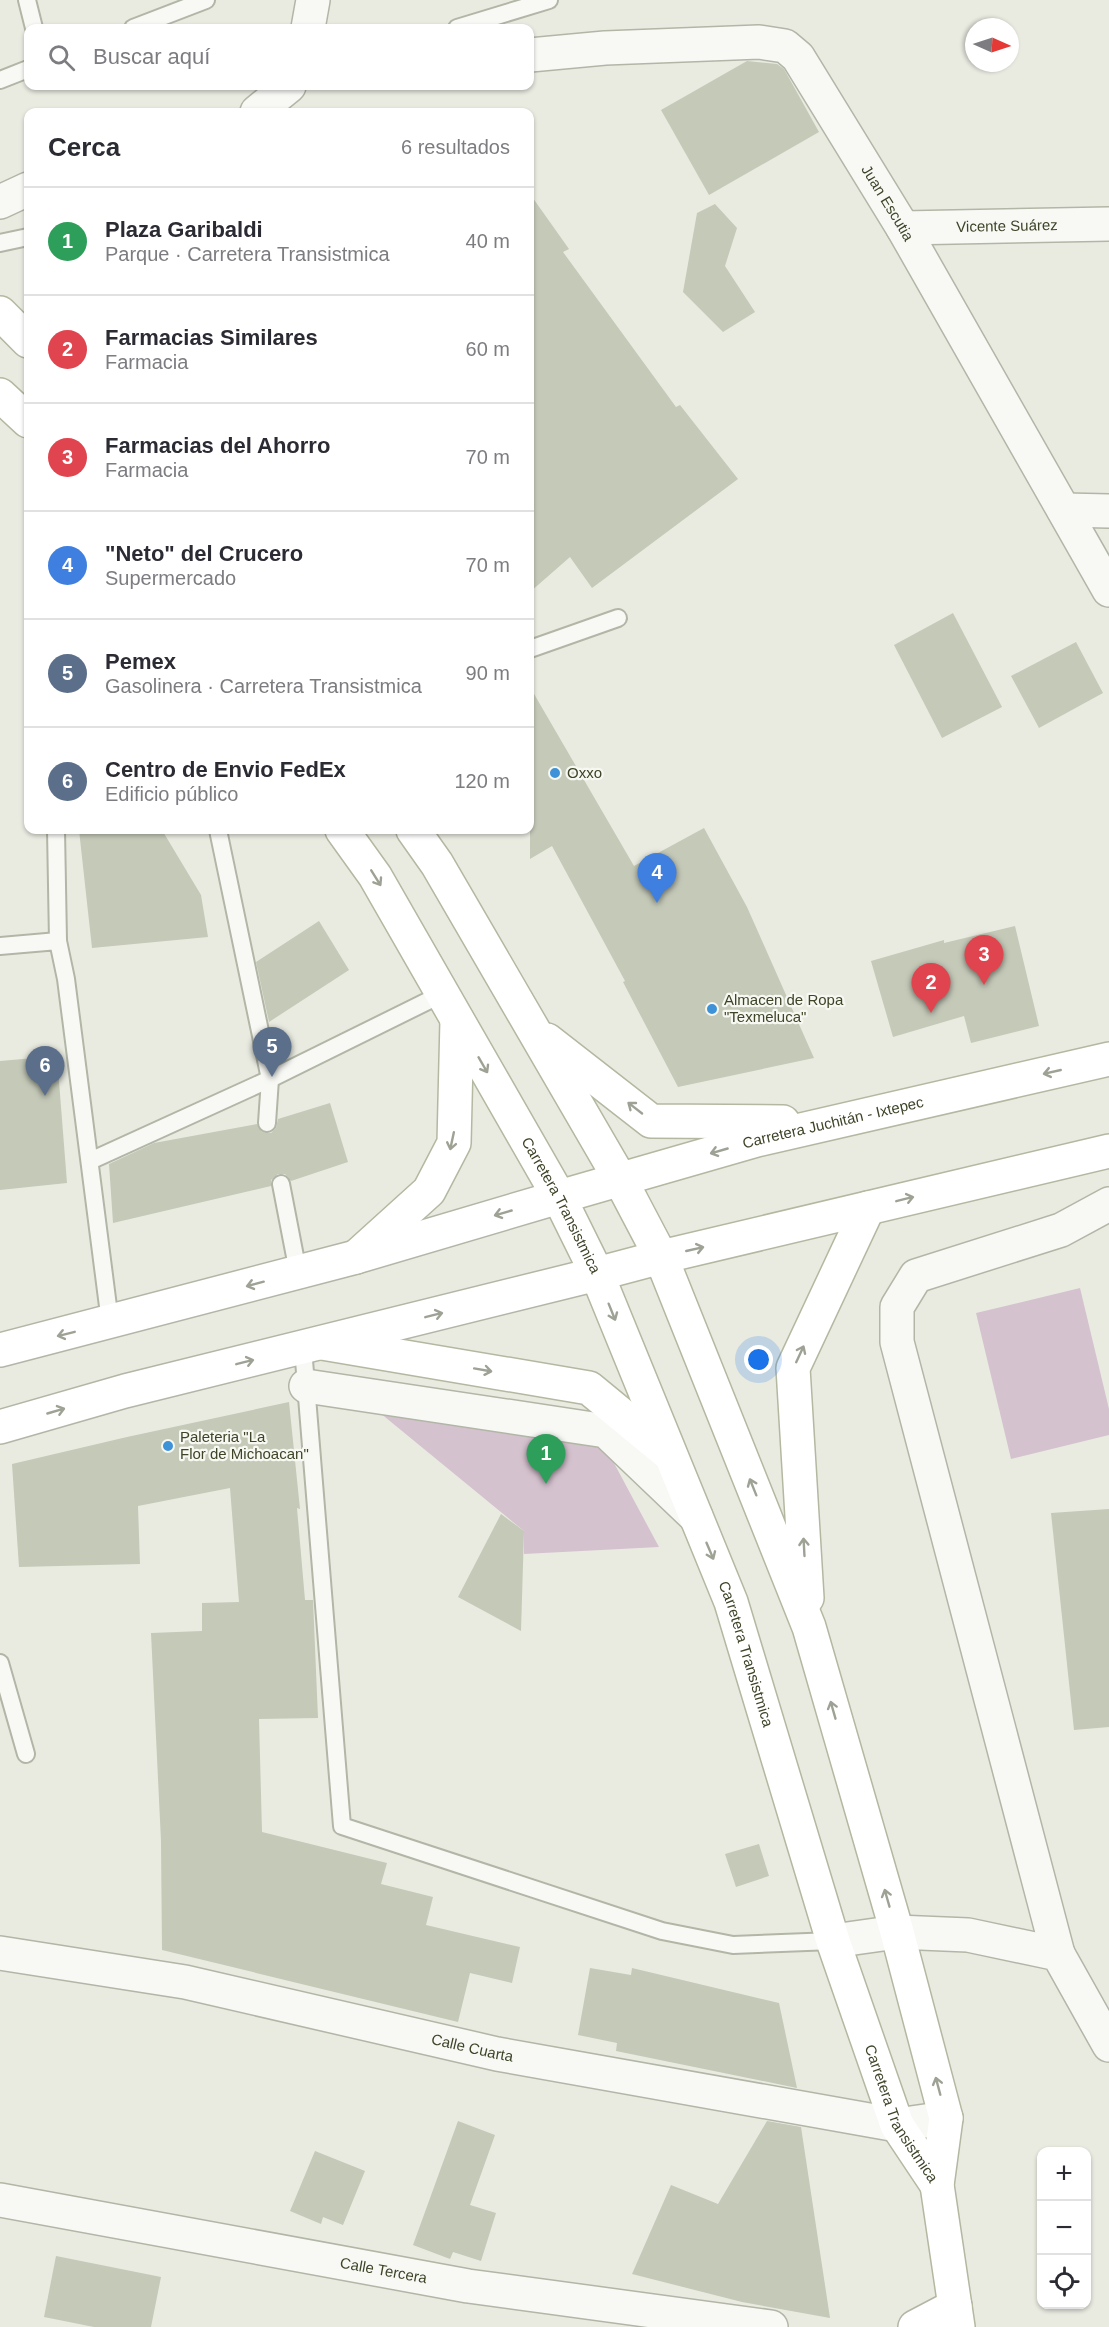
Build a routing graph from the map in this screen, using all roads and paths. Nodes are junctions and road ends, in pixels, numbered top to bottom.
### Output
1 (27, 0) edge
2 (206, 0) edge
3 (549, 0) edge
4 (33, 24) edge
5 (144, 24) edge
6 (470, 24) edge
7 (534, 55) edge
8 (24, 71) edge
9 (0, 80) edge
10 (285, 90) edge
11 (262, 108) edge
12 (24, 191) edge
13 (0, 202) edge
14 (1109, 224) edge
15 (903, 228) junction
16 (24, 238) edge
17 (0, 243) edge
18 (0, 313) edge
19 (24, 337) edge
20 (0, 395) edge
21 (24, 417) edge
22 (1064, 510) junction
23 (1109, 511) edge
24 (1109, 590) edge
25 (618, 618) dead end
26 (534, 648) edge
27 (56, 834) edge
28 (219, 834) edge
29 (345, 834) edge
30 (416, 834) edge
31 (58, 941) junction
32 (0, 945) edge
33 (450, 1007) junction
34 (533, 1029) junction
35 (1109, 1059) edge
36 (270, 1079) junction
37 (267, 1122) dead end
38 (836, 1122) junction
39 (1109, 1151) edge
40 (90, 1161) junction
41 (620, 1179) junction
42 (281, 1184) dead end
43 (559, 1197) junction
44 (1109, 1204) edge
45 (868, 1208) junction
46 (356, 1257) junction
47 (661, 1257) junction
48 (298, 1272) junction
49 (597, 1274) junction
50 (110, 1322) junction
51 (313, 1345) junction
52 (0, 1350) edge
53 (306, 1386) junction
54 (0, 1427) edge
55 (670, 1455) junction
56 (696, 1517) junction
57 (809, 1627) junction
58 (0, 1662) edge
59 (26, 1754) dead end
60 (897, 1932) junction
61 (833, 1941) junction
62 (0, 1953) edge
63 (1058, 1954) junction
64 (1109, 2045) edge
65 (946, 2118) junction
66 (897, 2125) junction
67 (937, 2185) junction
68 (0, 2200) edge
69 (957, 2316) edge
70 (771, 2327) edge
71 (915, 2327) edge

1 - 4 lane
2 - 5 lane
3 - 6 lane
7 - 15 street, Juan Escutia
8 - 9 lane
10 - 11 street
12 - 13 street
14 - 15 street, Vicente Suárez
15 - 22 street, Juan Escutia
16 - 17 lane
18 - 19 main road
20 - 21 main road
22 - 23 street
22 - 24 street, Juan Escutia
25 - 26 lane
27 - 31 lane
28 - 36 lane
29 -> 33 main road, Carretera Transistmica
30 - 34 main road, Carretera Transistmica
31 - 32 lane
31 - 40 lane
33 - 36 lane
33 -> 43 main road, Carretera Transistmica
33 -> 46 main road
38 -> 34 main road
34 - 41 main road, Carretera Transistmica
35 -> 38 main road, Carretera Juchitán - Ixtepec
36 - 37 lane
36 - 40 lane
38 -> 41 main road, Carretera Juchitán - Ixtepec
45 -> 39 main road
40 - 50 lane
41 - 43 main road, Carretera Juchitán - Ixtepec
41 - 47 main road, Carretera Transistmica
42 - 48 lane
43 -> 46 main road, Carretera Juchitán - Ixtepec
43 - 49 main road, Carretera Transistmica
44 - 63 street
47 -> 45 main road
57 -> 45 main road
46 - 48 main road, Carretera Juchitán - Ixtepec
47 - 49 main road
57 -> 47 main road, Carretera Transistmica
48 -> 50 main road, Carretera Juchitán - Ixtepec
51 -> 49 main road
49 -> 55 main road, Carretera Transistmica
50 -> 52 main road, Carretera Juchitán - Ixtepec
51 - 53 lane
54 -> 51 main road
51 -> 55 main road
53 - 56 street
53 - 61 lane
55 - 56 main road, Carretera Transistmica
56 -> 61 main road, Carretera Transistmica
60 -> 57 main road, Carretera Transistmica
58 - 59 lane
60 - 61 street
60 - 63 street
65 -> 60 main road, Carretera Transistmica
61 - 66 main road, Carretera Transistmica
62 - 66 street, Calle Cuarta
63 - 64 street
65 - 66 street, Calle Cuarta
65 - 67 main road, Carretera Transistmica
66 - 67 main road, Carretera Transistmica
67 - 69 main road
68 - 70 street, Calle Tercera
69 - 71 main road

